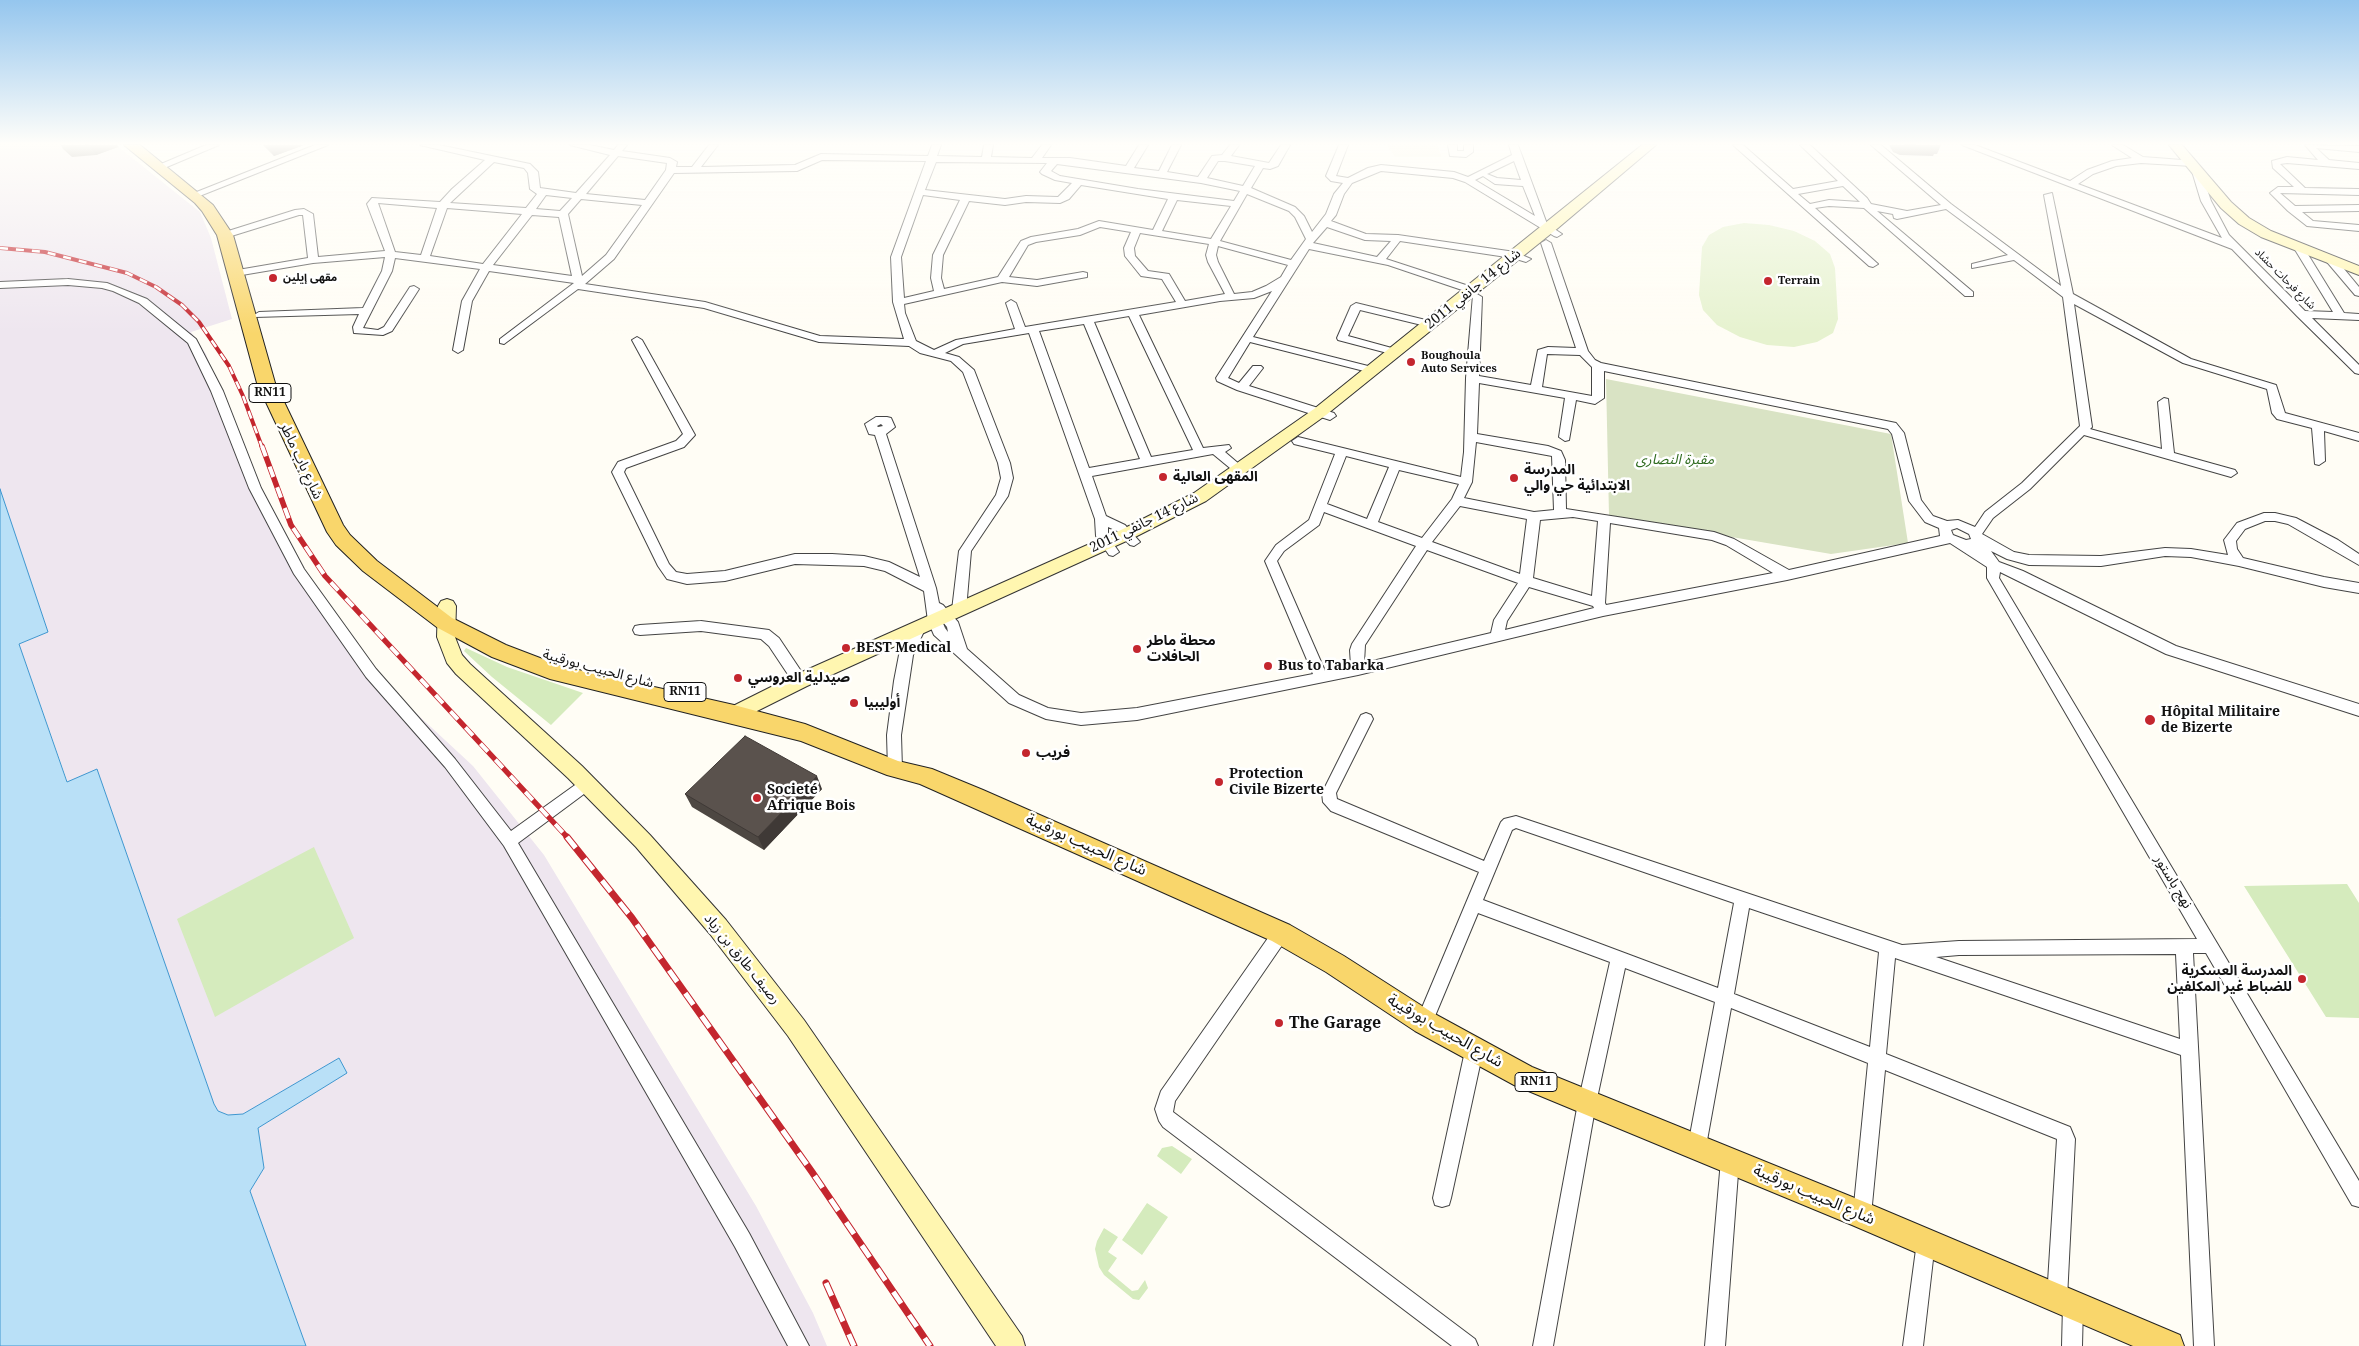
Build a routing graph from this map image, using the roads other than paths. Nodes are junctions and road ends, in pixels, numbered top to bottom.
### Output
1 (208, 208) edge
2 (373, 208) edge
3 (442, 208) edge
4 (477, 208) edge
5 (531, 208) edge
6 (567, 208) edge
7 (645, 208) edge
8 (913, 208) edge
9 (961, 208) edge
10 (1168, 208) edge
11 (1234, 208) edge
12 (1289, 208) edge
13 (1334, 208) edge
14 (1511, 208) edge
15 (1538, 208) edge
16 (1578, 208) edge
17 (1582, 208) edge
18 (1809, 208) edge
19 (1868, 208) edge
20 (1875, 208) edge
21 (1938, 208) edge
22 (1950, 208) edge
23 (2051, 208) edge
24 (2131, 208) edge
25 (2209, 208) edge
26 (2229, 208) edge
27 (2291, 208) joint
28 (2359, 208) edge
29 (527, 212) junction
30 (563, 214) junction
31 (1906, 214) junction
32 (1881, 219) junction
33 (1326, 223) junction
34 (2359, 228) edge
35 (1136, 231) junction
36 (231, 233) junction
37 (1549, 233) junction
38 (1156, 234) junction
39 (1398, 238) junction
40 (1214, 242) junction
41 (1309, 242) junction
42 (2236, 247) junction
43 (2299, 248) junction
44 (391, 254) junction
45 (425, 257) junction
46 (1520, 257) junction
47 (2014, 257) junction
48 (314, 260) junction
49 (1380, 260) junction
50 (2331, 260) junction
51 (1294, 264) junction
52 (1873, 264) dead end
53 (1976, 266) dead end
54 (486, 267) junction
55 (241, 271) junction
56 (2359, 271) edge
57 (1083, 275) dead end
58 (1286, 277) junction
59 (1002, 279) junction
60 (579, 282) junction
61 (0, 285) edge
62 (414, 289) dead end
63 (940, 293) junction
64 (1474, 293) junction
65 (2359, 293) edge
66 (1969, 294) dead end
67 (2068, 296) junction
68 (1231, 297) junction
69 (898, 302) junction
70 (1011, 303) dead end
71 (1183, 305) junction
72 (366, 311) junction
73 (1132, 312) junction
74 (259, 314) junction
75 (2302, 314) junction
76 (2341, 317) junction
77 (2359, 317) edge
78 (1087, 319) junction
79 (1430, 324) junction
80 (1033, 328) junction
81 (1020, 330) junction
82 (1249, 339) junction
83 (637, 340) dead end
84 (504, 341) dead end
85 (911, 343) junction
86 (458, 350) dead end
87 (1395, 352) junction
88 (1583, 352) junction
89 (935, 354) junction
90 (1598, 366) junction
91 (1257, 368) dead end
92 (1372, 370) junction
93 (2359, 371) edge
94 (1472, 378) junction
95 (1241, 388) junction
96 (1536, 389) junction
97 (1571, 396) junction
98 (2164, 402) dead end
99 (1325, 414) junction
100 (2318, 427) junction
101 (2083, 431) junction
102 (880, 432) dead end
103 (1471, 437) junction
104 (1565, 438) dead end
105 (2359, 438) edge
106 (1298, 441) junction
107 (1220, 449) joint
108 (1200, 453) junction
109 (1341, 453) junction
110 (2168, 455) junction
111 (2320, 462) dead end
112 (1148, 463) junction
113 (1395, 466) junction
114 (1240, 470) junction
115 (1084, 473) junction
116 (2231, 473) dead end
117 (1466, 482) junction
118 (1457, 501) junction
119 (1320, 506) junction
120 (1560, 513) junction
121 (1988, 515) junction
122 (1534, 516) junction
123 (1604, 518) junction
124 (1101, 519) junction
125 (1371, 524) junction
126 (1962, 525) junction
127 (1951, 536) junction
128 (1131, 538) junction
129 (1977, 538) junction
130 (1424, 544) junction
131 (1109, 548) junction
132 (2359, 560) edge
133 (2239, 561) junction
134 (1994, 565) junction
135 (1787, 575) junction
136 (1526, 581) junction
137 (930, 588) junction
138 (2359, 588) edge
139 (1600, 607) junction
140 (446, 614) junction
141 (946, 620) junction
142 (640, 630) dead end
143 (914, 636) junction
144 (1498, 636) junction
145 (1358, 670) junction
146 (1321, 677) junction
147 (800, 681) junction
148 (2357, 708) edge
149 (751, 712) junction
150 (1366, 719) dead end
151 (895, 763) junction
152 (587, 784) junction
153 (510, 841) junction
154 (1488, 869) junction
155 (1743, 899) junction
156 (1474, 904) junction
157 (1281, 934) junction
158 (2184, 945) junction
159 (2211, 946) junction
160 (1895, 950) junction
161 (1618, 959) junction
162 (1725, 998) junction
163 (1424, 1022) junction
164 (1474, 1050) junction
165 (2189, 1050) junction
166 (1878, 1057) junction
167 (1587, 1103) junction
168 (1697, 1146) junction
169 (1730, 1160) junction
170 (1442, 1198) dead end
171 (2359, 1198) edge
172 (1862, 1215) junction
173 (1926, 1242) junction
174 (2065, 1302) junction
175 (798, 1346) edge
176 (1012, 1346) edge
177 (1468, 1346) edge
178 (1543, 1346) edge
179 (1715, 1346) edge
180 (1913, 1346) edge
181 (2072, 1346) edge
182 (2169, 1346) edge
183 (2204, 1346) edge

1 - 36 main road, شارع باب ماطر / RN11
2 - 44 street
3 - 45 street
4 - 29 street
5 - 29 street
6 - 30 street
7 - 60 street
8 - 69 street
9 - 63 street
10 - 38 street
11 - 40 street
12 - 41 street
13 - 33 street
14 - 37 street
15 - 37 street
16 - 37 main road, شارع 14 جانفي 2011
17 - 37 main road, شارع 14 جانفي 2011
18 - 52 street
19 - 32 street
20 - 31 street
21 - 31 street
22 - 47 street
23 - 67 street
24 - 42 street
25 - 42 street, شارع فرحات حشاد
26 - 43 main road
27 - 28 street
27 - 34 street
29 - 30 street
29 - 54 street
30 - 60 street
31 - 32 street
32 - 66 street
33 - 39 street
33 - 41 street
35 - 38 street
35 - 59 street
35 - 71 street
36 - 48 street
36 - 55 main road, شارع باب ماطر / RN11
37 - 46 main road, شارع 14 جانفي 2011
37 - 88 street
38 - 40 street
39 - 46 street
39 - 49 street
40 - 51 street
40 - 68 street
41 - 49 street
41 - 51 street
42 - 75 street, شارع فرحات حشاد
43 - 50 main road
43 - 76 street
44 - 45 street
44 - 48 street
44 - 72 street
45 - 54 street
46 - 64 main road, شارع 14 جانفي 2011
47 - 53 street
47 - 67 street
48 - 55 street
49 - 64 street
50 - 56 main road
50 - 65 street
51 - 58 street
54 - 60 street
54 - 86 street
55 - 74 main road, شارع باب ماطر / RN11
55 - 140 main road, شارع باب ماطر / RN11
57 - 59 street
58 - 68 street
58 - 82 street
59 - 63 street
60 - 84 street
60 - 85 street
61 - 153 street
62 - 72 street
63 - 69 street
64 - 79 main road, شارع 14 جانفي 2011
64 - 94 street
64 - 99 main road, شارع 14 جانفي 2011
67 - 100 street
67 - 101 street
68 - 71 street
69 - 85 street
70 - 81 street
71 - 73 street
72 - 74 street
73 - 78 street
73 - 108 street
74 - 140 main road, شارع باب ماطر / RN11
75 - 76 street
75 - 93 street, شارع فرحات حشاد
76 - 77 street
78 - 80 street
78 - 112 street
79 - 87 main road, شارع 14 جانفي 2011
79 - 87 street
80 - 81 street
80 - 115 street
81 - 89 street
82 - 92 street
82 - 95 street
83 - 137 street
85 - 89 street
87 - 92 main road, شارع 14 جانفي 2011
88 - 90 street
88 - 96 street
89 - 141 street
90 - 97 street
90 - 127 street
91 - 95 street
92 - 99 main road, شارع 14 جانفي 2011
94 - 96 street
94 - 103 street
95 - 99 street
96 - 97 street
97 - 104 street
98 - 110 street
99 - 106 main road, شارع 14 جانفي 2011
99 - 114 main road, شارع 14 جانفي 2011
100 - 105 street
100 - 111 street
101 - 110 street
101 - 121 street
102 - 137 street
103 - 117 street
103 - 120 street
106 - 109 street
106 - 128 main road, شارع 14 جانفي 2011
107 - 108 street
107 - 114 street
108 - 112 street
109 - 113 street
109 - 119 street
110 - 116 street
112 - 115 street
113 - 117 street
113 - 125 street
114 - 128 main road, شارع 14 جانفي 2011
115 - 124 street
117 - 118 street
118 - 122 street
118 - 130 street
119 - 125 street
119 - 146 street
120 - 122 street
120 - 123 street
121 - 126 street
121 - 129 street
122 - 136 street
123 - 135 street
123 - 139 street
124 - 128 street
124 - 131 street
125 - 130 street
126 - 127 street
126 - 129 street
127 - 129 street
127 - 134 street
127 - 135 street
128 - 131 main road, شارع 14 جانفي 2011
129 - 133 street
129 - 134 street, نهج باستور
130 - 136 street
130 - 145 street
131 - 141 main road, شارع 14 جانفي 2011
132 - 133 street
133 - 138 street
134 - 148 street
134 - 159 street, نهج باستور
135 - 139 street
136 - 139 street
136 - 144 street
137 - 141 street
139 - 144 street
140 - 149 main road, شارع الحبيب بورقيبة / RN11
140 - 152 main road, رصيف طارق بن زياد
141 - 143 main road, شارع 14 جانفي 2011
141 - 146 street
142 - 147 street
143 - 147 main road, شارع 14 جانفي 2011
143 - 149 main road, شارع 14 جانفي 2011
143 - 151 street
144 - 145 street
145 - 146 street
147 - 149 main road, شارع 14 جانفي 2011
149 - 151 main road, شارع الحبيب بورقيبة / RN11
150 - 154 street
151 - 157 main road, شارع الحبيب بورقيبة / RN11
152 - 153 street
152 - 176 main road, رصيف طارق بن زياد
153 - 175 street
154 - 155 street
154 - 156 street
155 - 160 street
155 - 162 street
156 - 161 street
156 - 163 street
157 - 163 main road, شارع الحبيب بورقيبة / RN11
157 - 177 street
158 - 159 street
158 - 160 street
158 - 165 street
159 - 171 street, نهج باستور
160 - 165 street
160 - 166 street
161 - 162 street
161 - 167 street
162 - 166 street
162 - 168 street
163 - 164 main road, شارع الحبيب بورقيبة / RN11
164 - 167 main road, شارع الحبيب بورقيبة / RN11
164 - 170 street
165 - 183 street
166 - 172 street
166 - 174 street
167 - 168 main road, شارع الحبيب بورقيبة / RN11
167 - 178 street
168 - 169 main road, شارع الحبيب بورقيبة / RN11
169 - 172 main road, شارع الحبيب بورقيبة / RN11
169 - 179 street
172 - 173 main road, شارع الحبيب بورقيبة / RN11
173 - 174 main road, شارع الحبيب بورقيبة / RN11
173 - 180 street
174 - 181 street
174 - 182 main road, شارع الحبيب بورقيبة / RN11

